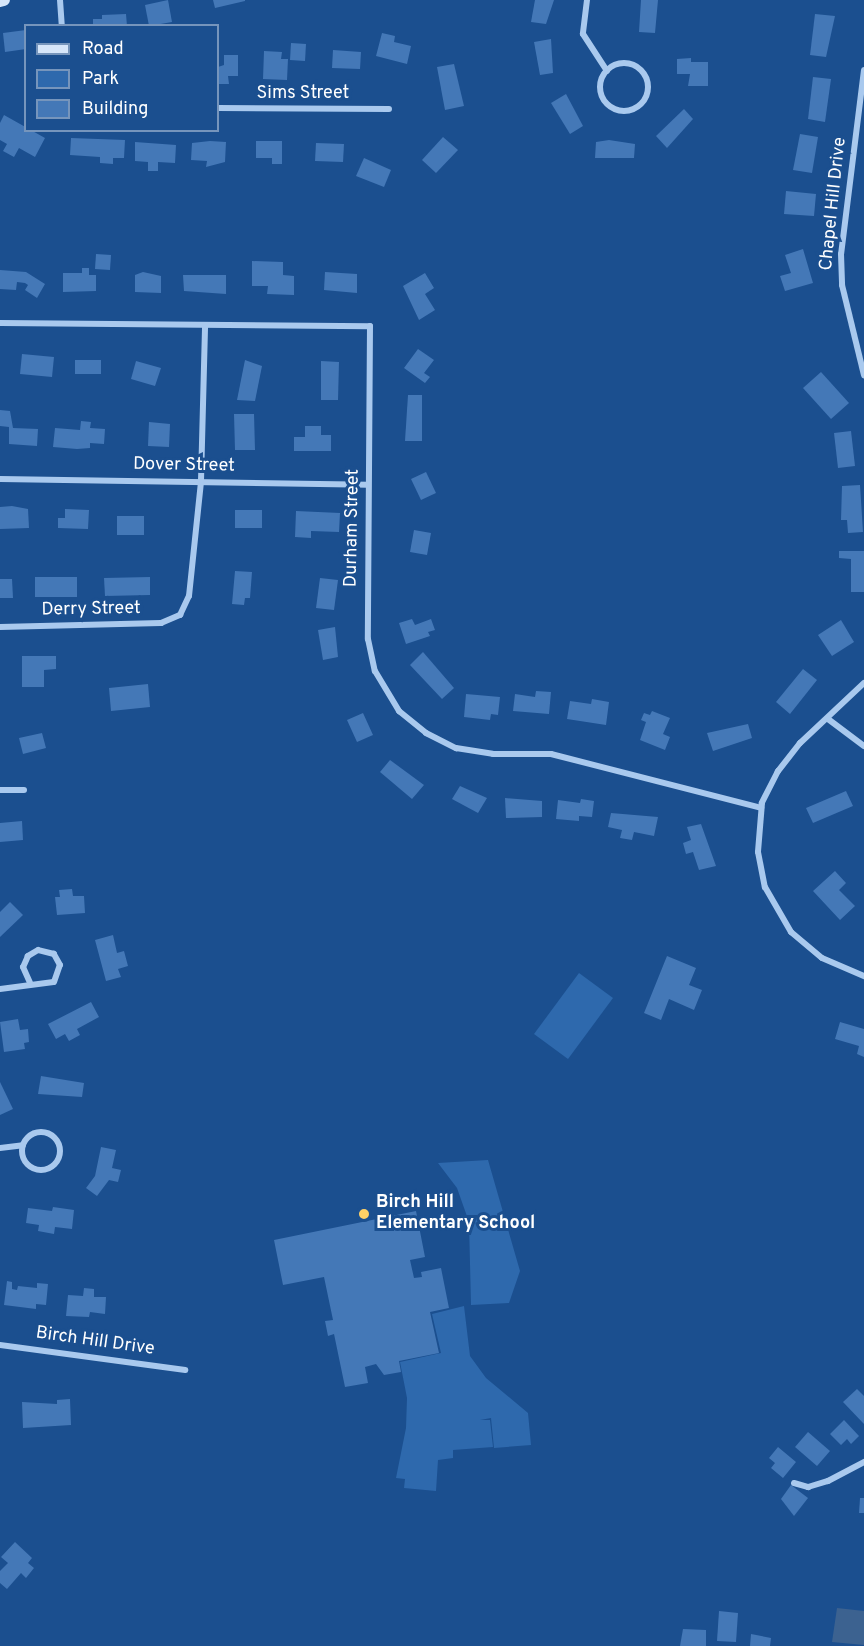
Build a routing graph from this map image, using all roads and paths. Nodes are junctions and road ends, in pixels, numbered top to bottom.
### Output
1 (60, 0) edge
2 (587, 0) edge
3 (62, 24) edge
4 (864, 70) edge
5 (607, 71) junction
6 (219, 108) edge
7 (389, 109) dead end
8 (860, 128) edge
9 (0, 323) edge
10 (205, 325) junction
11 (864, 375) edge
12 (0, 478) edge
13 (201, 481) junction
14 (368, 485) junction
15 (0, 627) edge
16 (864, 682) edge
17 (828, 719) junction
18 (864, 746) edge
19 (0, 790) edge
20 (24, 790) dead end
21 (761, 808) junction
22 (864, 976) edge
23 (30, 982) junction
24 (0, 989) edge
25 (23, 1145) junction
26 (0, 1148) edge
27 (0, 1345) edge
28 (185, 1370) dead end
29 (864, 1462) edge
30 (794, 1484) dead end

1 - 3 street
2 - 5 street
4 - 8 street, Chapel Hill Drive
5 - 5 street
6 - 7 street, Sims Street
8 - 11 street, Chapel Hill Drive
9 - 10 street, Durham Street
10 - 13 street
10 - 14 street, Durham Street
12 - 13 street, Dover Street
13 - 14 street, Dover Street
13 - 15 street, Derry Street
14 - 21 street, Durham Street
16 - 17 street
17 - 18 street
17 - 21 street
19 - 20 street
21 - 22 street
23 - 23 street
23 - 24 street
25 - 25 street
25 - 26 street
27 - 28 street, Birch Hill Drive
29 - 30 street

